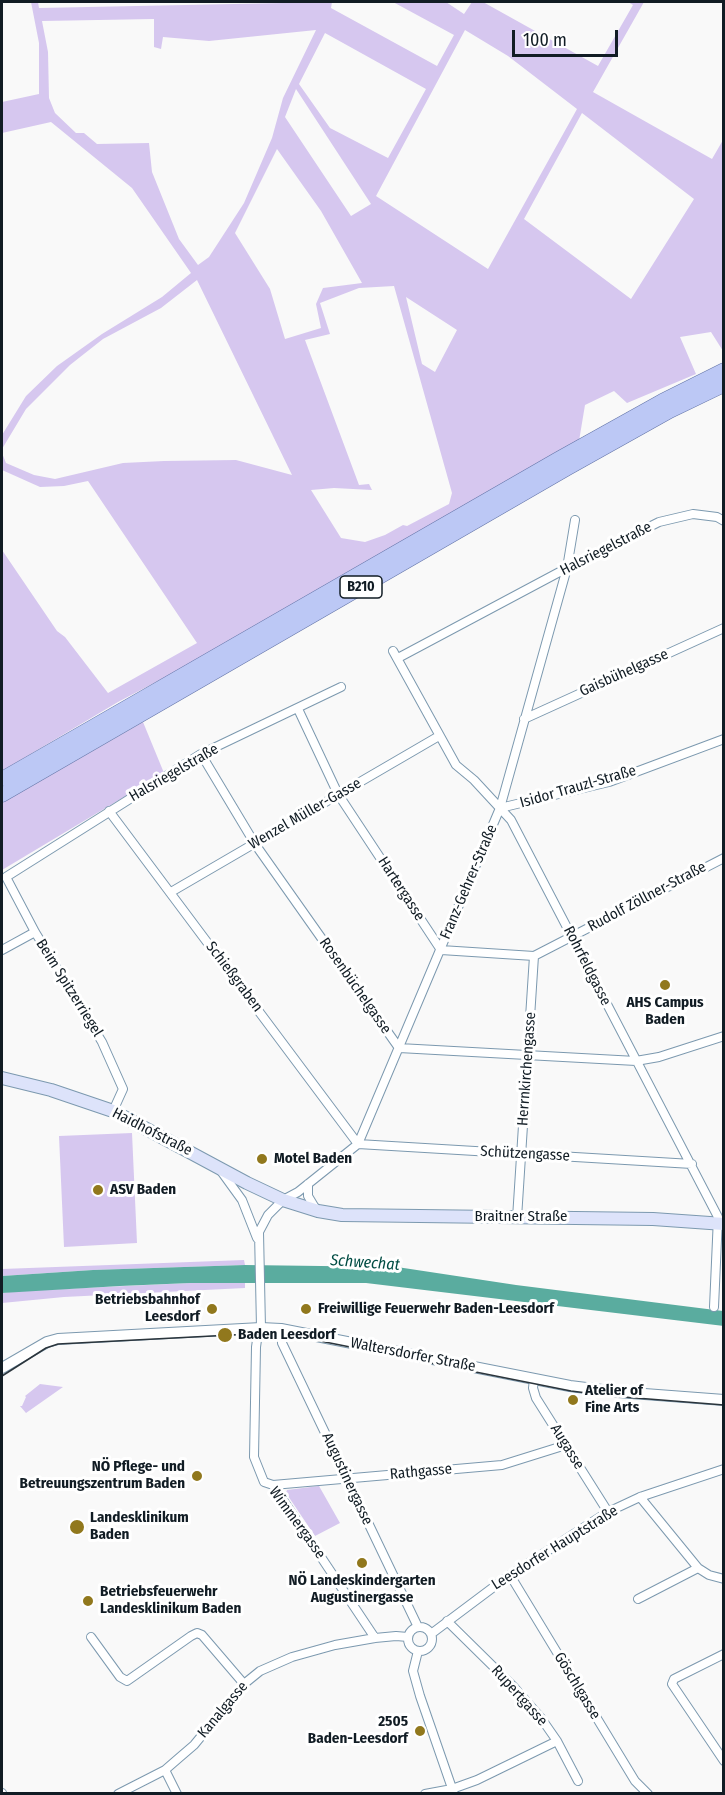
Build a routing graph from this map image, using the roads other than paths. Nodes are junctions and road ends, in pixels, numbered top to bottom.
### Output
1 (723, 370) edge
2 (723, 385) edge
3 (575, 520) dead end
4 (723, 521) edge
5 (567, 568) junction
6 (723, 628) edge
7 (395, 654) joint
8 (341, 687) dead end
9 (298, 709) junction
10 (524, 719) junction
11 (439, 736) junction
12 (723, 739) edge
13 (201, 754) junction
14 (2, 779) edge
15 (338, 794) junction
16 (2, 795) edge
17 (500, 808) junction
18 (110, 810) junction
19 (255, 844) junction
20 (723, 858) edge
21 (14, 871) joint
22 (171, 892) junction
23 (35, 932) junction
24 (572, 937) junction
25 (2, 950) edge
26 (441, 950) junction
27 (534, 956) junction
28 (723, 1036) edge
29 (399, 1048) junction
30 (528, 1056) junction
31 (636, 1061) junction
32 (2, 1078) edge
33 (113, 1111) junction
34 (358, 1144) junction
35 (520, 1153) junction
36 (692, 1164) junction
37 (217, 1166) junction
38 (308, 1184) junction
39 (283, 1200) junction
40 (318, 1211) junction
41 (517, 1218) junction
42 (721, 1223) edge
43 (258, 1242) junction
44 (714, 1307) dead end
45 (261, 1328) junction
46 (281, 1329) junction
47 (2, 1368) edge
48 (534, 1379) junction
49 (723, 1400) edge
50 (566, 1445) junction
51 (723, 1469) edge
52 (348, 1479) junction
53 (273, 1485) junction
54 (640, 1497) junction
55 (608, 1512) junction
56 (698, 1568) junction
57 (510, 1575) junction
58 (723, 1581) edge
59 (638, 1599) dead end
60 (447, 1621) junction
61 (418, 1627) junction
62 (431, 1634) junction
63 (91, 1637) dead end
64 (408, 1637) junction
65 (375, 1638) junction
66 (417, 1651) junction
67 (723, 1654) edge
68 (244, 1684) junction
69 (556, 1741) junction
70 (723, 1761) edge
71 (165, 1770) junction
72 (578, 1780) dead end
73 (454, 1791) edge
74 (118, 1794) edge
75 (177, 1794) edge
76 (425, 1794) edge
77 (648, 1794) edge

1 - 14 main road, B210
2 - 16 main road, B210
3 - 5 street, Franz-Gehrer-Straße
4 - 5 street, Halsriegelstraße
5 - 7 street, Halsriegelstraße
5 - 10 street, Franz-Gehrer-Straße
6 - 10 street, Gaisbühelgasse
7 - 11 street, Rohrfeldgasse
8 - 9 street, Halsriegelstraße
9 - 13 street, Halsriegelstraße
9 - 15 street, Hartergasse
10 - 17 street, Franz-Gehrer-Straße
11 - 15 street, Wenzel Müller-Gasse
11 - 17 street, Rohrfeldgasse
12 - 17 street, Isidor Trauzl-Straße
13 - 18 street, Halsriegelstraße
13 - 19 street, Rosenbüchelgasse
15 - 19 street, Wenzel Müller-Gasse
15 - 26 street, Hartergasse
17 - 24 street, Rohrfeldgasse
17 - 26 street, Franz-Gehrer-Straße
18 - 21 street, Halsriegelstraße
18 - 22 street, Schießgraben
19 - 22 street, Wenzel Müller-Gasse
19 - 29 street, Rosenbüchelgasse
20 - 24 street, Rudolf Zöllner-Straße
21 - 23 street, Beim Spitzerriegel
22 - 34 street, Schießgraben
23 - 25 street
23 - 33 street, Beim Spitzerriegel
24 - 27 street
24 - 31 street, Rohrfeldgasse
26 - 27 street
26 - 29 street, Franz-Gehrer-Straße
27 - 30 street, Herrnkirchengasse
28 - 31 street, Rosenbüchelgasse
29 - 30 street, Rosenbüchelgasse
29 - 34 street, Franz-Gehrer-Straße
30 - 31 street, Rosenbüchelgasse
30 - 35 street, Herrnkirchengasse
31 - 36 street, Rohrfeldgasse
32 - 33 main road, Haidhofstraße
33 - 37 main road, Haidhofstraße
34 - 35 street, Schützengasse
34 - 38 street, Franz-Gehrer-Straße
35 - 36 street, Schützengasse
35 - 41 street, Herrnkirchengasse
36 - 42 street, Rohrfeldgasse
37 - 39 main road, Braitner Straße
37 - 43 street, Haidhofstraße
38 - 39 street, Franz-Gehrer-Straße
38 - 40 street
39 - 40 main road, Braitner Straße
39 - 43 street, Franz-Gehrer-Straße
40 - 41 main road, Braitner Straße
41 - 42 main road, Braitner Straße
42 - 44 street, Rohrfeldgasse
43 - 45 street, Wimmergasse
45 - 46 street, Waltersdorfer Straße
45 - 47 street, Waltersdorfer Straße
45 - 53 street, Wimmergasse
46 - 48 street, Waltersdorfer Straße
46 - 52 street, Augustinergasse
48 - 49 street, Waltersdorfer Straße
48 - 50 street, Augasse
50 - 52 street, Rathgasse
50 - 55 street, Augasse
51 - 54 street, Leesdorfer Hauptstraße
52 - 53 street, Rathgasse
52 - 61 street, Augustinergasse
53 - 65 street, Wimmergasse
54 - 55 street, Leesdorfer Hauptstraße
54 - 56 street
55 - 57 street, Leesdorfer Hauptstraße
56 - 58 street
56 - 59 street
57 - 60 street, Leesdorfer Hauptstraße
57 - 77 street, Göschlgasse
60 - 62 street, Leesdorfer Hauptstraße
60 - 69 street, Rupertgasse
61 - 62 street
61 - 64 street
62 - 66 street, Leesdorfer Hauptstraße
63 - 68 street
64 - 65 street, Kanalgasse
64 - 66 street
65 - 68 street, Kanalgasse
66 - 73 street
67 - 70 street
68 - 71 street, Kanalgasse
69 - 72 street, Rupertgasse
69 - 73 street
71 - 74 street, Kanalgasse
71 - 75 street
73 - 76 street

